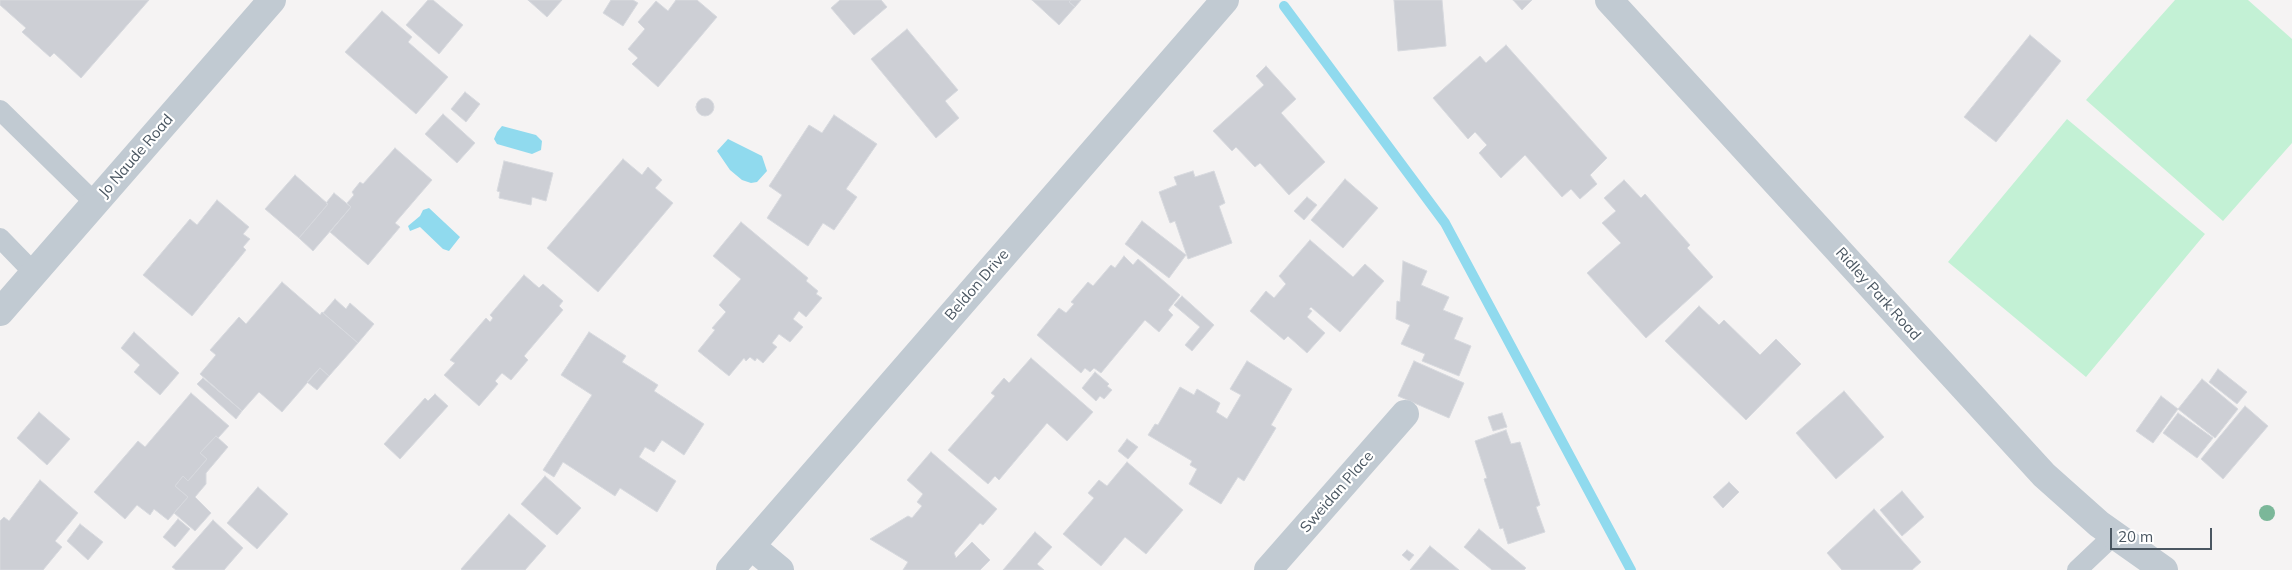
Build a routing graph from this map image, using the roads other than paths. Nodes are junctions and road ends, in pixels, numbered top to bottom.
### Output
1 (272, 0) edge
2 (1225, 0) edge
3 (1609, 0) edge
4 (0, 110) edge
5 (95, 203) junction
6 (0, 238) edge
7 (34, 274) junction
8 (0, 312) edge
9 (1405, 414) dead end
10 (2114, 535) junction
11 (751, 546) junction
12 (730, 570) edge
13 (780, 570) edge
14 (1268, 570) edge
15 (2077, 570) edge
16 (2164, 570) edge

1 - 5 street, Jo Naude Road
2 - 11 street, Beldon Drive
3 - 10 street, Ridley Park Road
4 - 5 lane
5 - 7 street, Jo Naude Road
6 - 7 lane
7 - 8 street, Jo Naude Road
9 - 14 street, Sweidan Place
10 - 15 lane
10 - 16 street, Ridley Park Road
11 - 12 street, Beldon Drive
11 - 13 street

